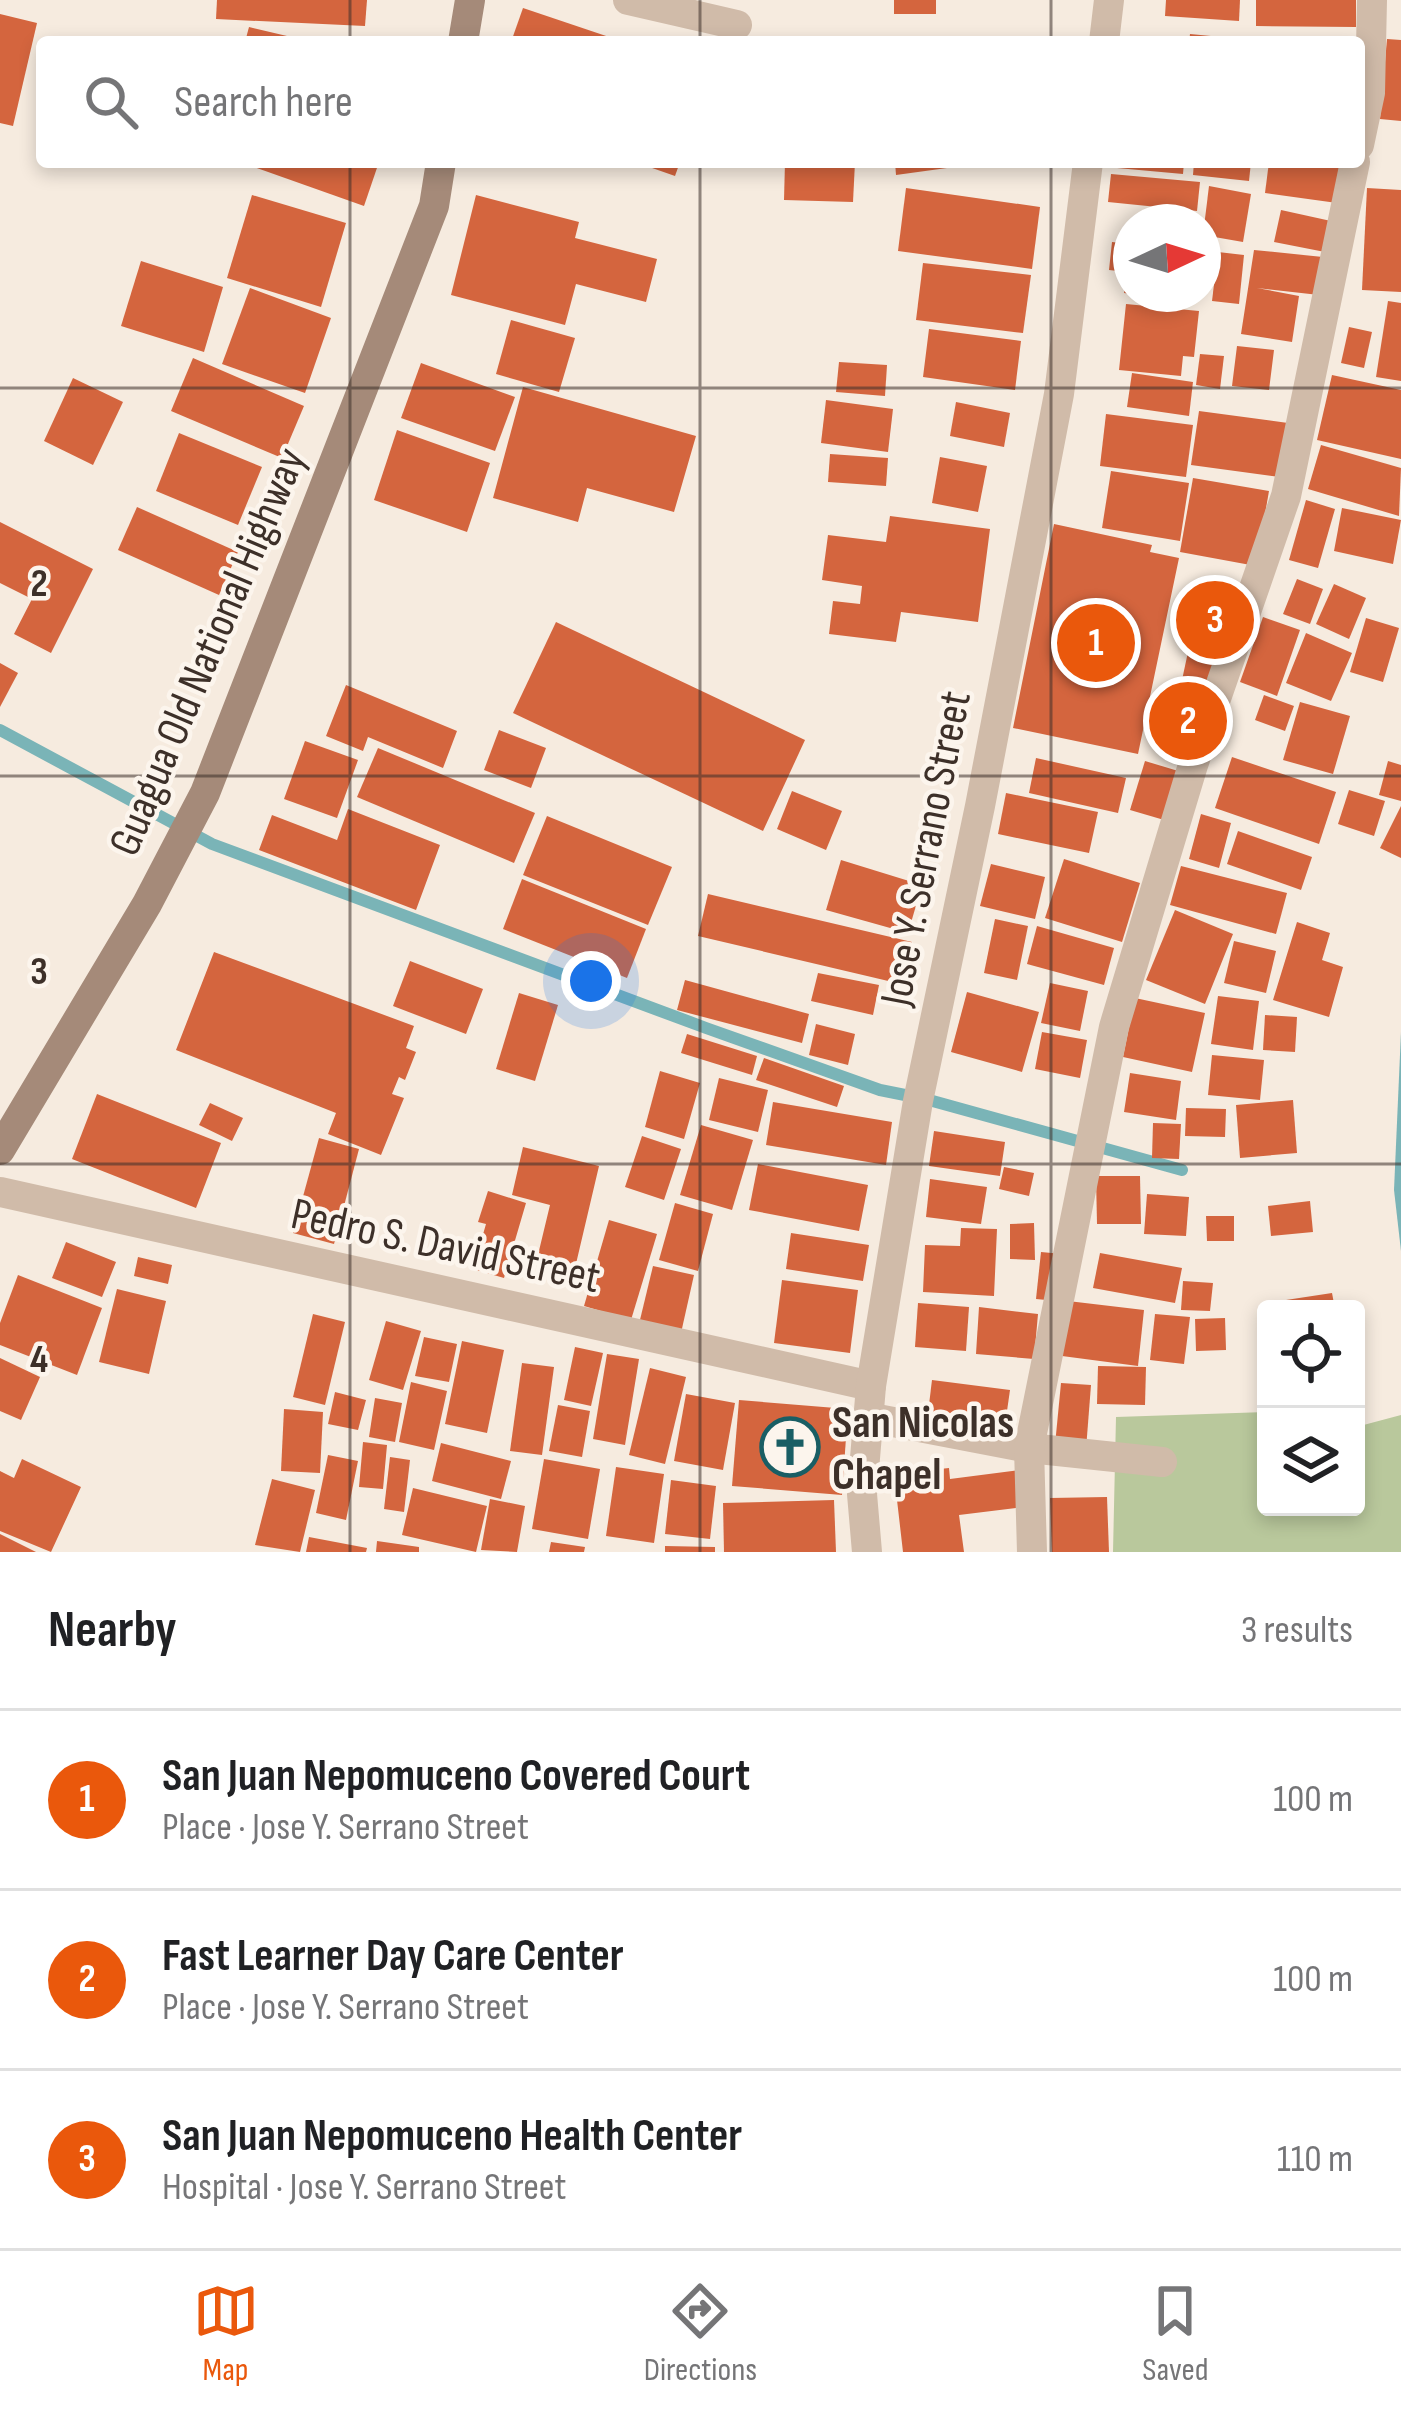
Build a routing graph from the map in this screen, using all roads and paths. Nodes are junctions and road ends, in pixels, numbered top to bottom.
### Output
1 (470, 0) edge
2 (628, 0) edge
3 (1109, 0) edge
4 (1372, 0) edge
5 (737, 25) dead end
6 (464, 36) edge
7 (1105, 36) edge
8 (1365, 117) edge
9 (440, 168) edge
10 (1087, 168) edge
11 (1354, 168) edge
12 (0, 1150) edge
13 (0, 1192) edge
14 (869, 1402) junction
15 (1029, 1448) junction
16 (1162, 1462) dead end
17 (867, 1552) edge
18 (1032, 1552) edge

1 - 6 main road
2 - 5 street
3 - 7 street
4 - 8 street
9 - 12 main road, Guagua Old National Highway
10 - 14 street, Jose Y. Serrano Street
11 - 15 street
13 - 14 street, Pedro S. David Street
14 - 15 street, Pedro S. David Street
14 - 17 street, Jose Y. Serrano Street
15 - 16 street, Pedro S. David Street
15 - 18 street

